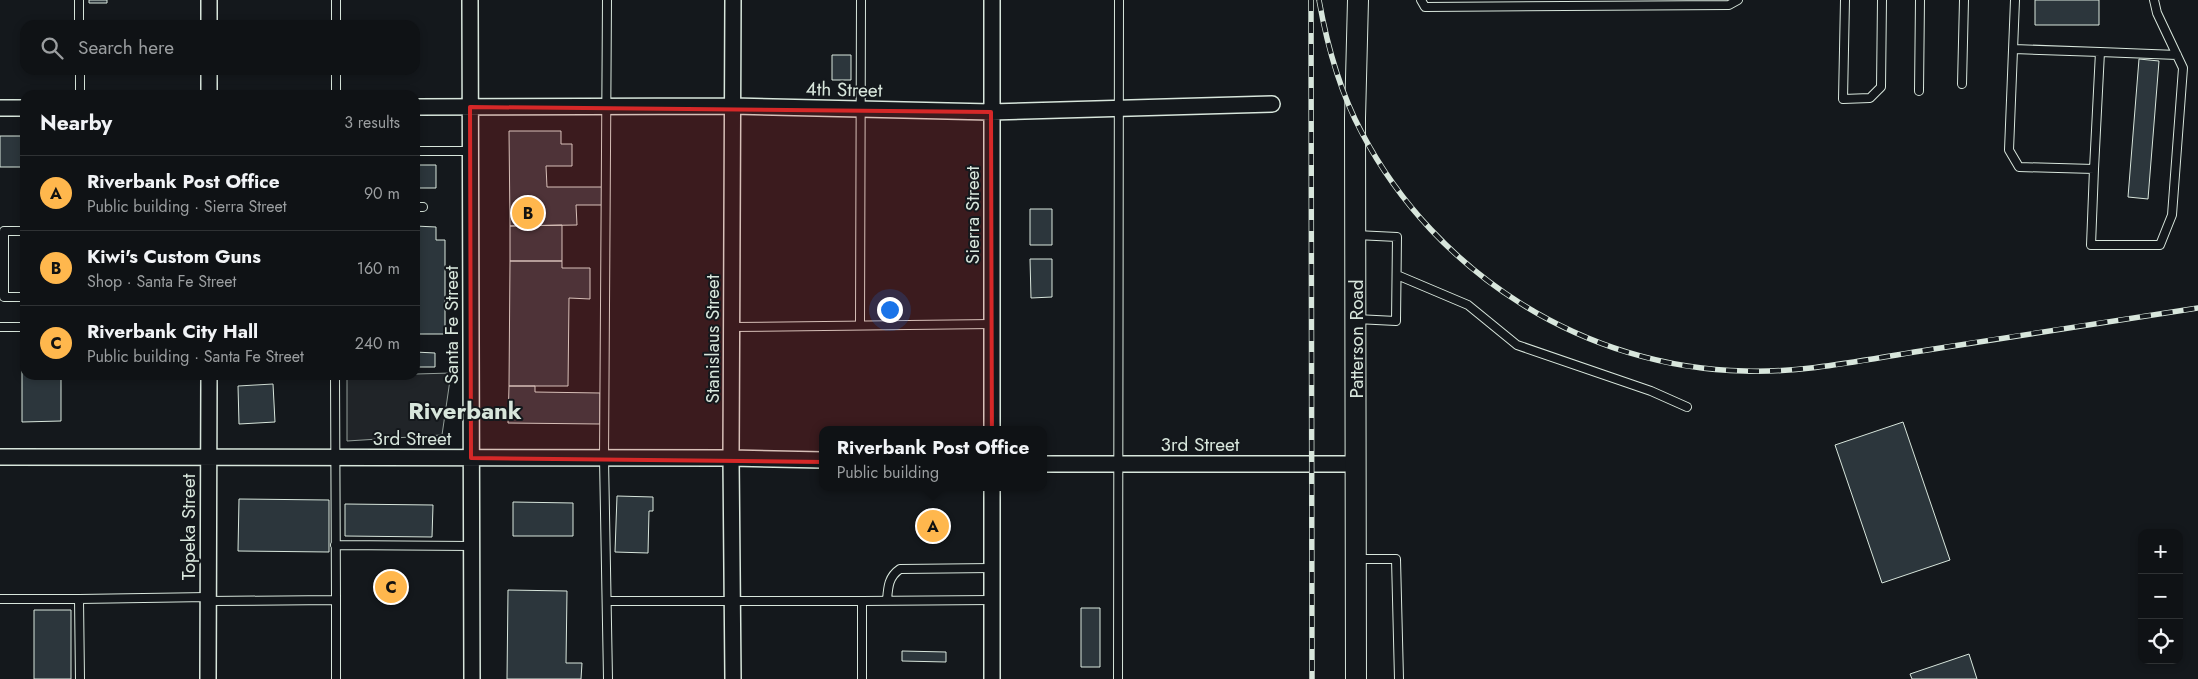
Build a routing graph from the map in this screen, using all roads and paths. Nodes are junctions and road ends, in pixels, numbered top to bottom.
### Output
1 (79, 0) edge
2 (209, 0) edge
3 (336, 0) edge
4 (470, 0) edge
5 (607, 0) edge
6 (733, 0) edge
7 (861, 0) edge
8 (992, 0) edge
9 (1119, 0) edge
10 (1358, 0) edge
11 (1421, 0) edge
12 (1583, 0) edge
13 (1738, 0) edge
14 (1845, 0) edge
15 (1882, 0) edge
16 (1920, 0) edge
17 (1964, 0) edge
18 (2015, 0) edge
19 (2154, 0) edge
20 (1590, 6) junction
21 (79, 20) edge
22 (209, 20) edge
23 (336, 20) edge
24 (2014, 49) junction
25 (2100, 52) junction
26 (2177, 54) junction
27 (80, 75) edge
28 (209, 75) edge
29 (336, 75) edge
30 (1962, 84) dead end
31 (80, 90) edge
32 (209, 90) edge
33 (336, 90) edge
34 (1919, 91) dead end
35 (1272, 104) dead end
36 (732, 106) junction
37 (420, 107) edge
38 (470, 107) junction
39 (607, 107) junction
40 (0, 108) edge
41 (20, 108) edge
42 (1119, 108) junction
43 (860, 109) junction
44 (991, 112) junction
45 (420, 151) edge
46 (470, 151) junction
47 (2094, 170) junction
48 (2, 231) edge
49 (20, 231) edge
50 (1356, 235) junction
51 (1397, 275) junction
52 (20, 297) edge
53 (1356, 319) junction
54 (992, 324) junction
55 (860, 325) junction
56 (0, 327) edge
57 (20, 327) edge
58 (732, 327) junction
59 (209, 380) edge
60 (335, 380) edge
61 (1687, 407) dead end
62 (992, 426) edge
63 (0, 457) edge
64 (208, 457) junction
65 (334, 458) junction
66 (471, 458) junction
67 (604, 458) junction
68 (731, 458) junction
69 (819, 460) edge
70 (1047, 464) edge
71 (1119, 464) junction
72 (1357, 464) junction
73 (992, 491) edge
74 (335, 545) junction
75 (471, 546) junction
76 (1356, 559) junction
77 (992, 568) junction
78 (79, 599) junction
79 (208, 599) junction
80 (0, 600) edge
81 (336, 600) junction
82 (992, 600) junction
83 (607, 601) junction
84 (862, 601) junction
85 (887, 601) junction
86 (732, 602) junction
87 (80, 679) edge
88 (208, 679) edge
89 (336, 679) edge
90 (472, 679) edge
91 (608, 679) edge
92 (733, 679) edge
93 (862, 679) edge
94 (992, 679) edge
95 (1118, 679) edge
96 (1356, 679) edge
97 (1399, 679) edge

1 - 21 lane
2 - 22 street
3 - 23 lane
4 - 38 street, Santa Fe Street
5 - 39 lane
6 - 36 street, Stanislaus Street
7 - 43 lane
8 - 44 street, Sierra Street
9 - 42 lane
10 - 50 main road, Patterson Road
11 - 20 lane
12 - 20 lane
13 - 20 lane
14 - 15 lane
16 - 34 lane
17 - 30 lane
18 - 24 lane
19 - 26 lane
24 - 25 lane
24 - 47 lane
25 - 26 lane
25 - 47 lane
26 - 47 lane
27 - 31 lane
28 - 32 street
29 - 33 lane
35 - 42 street, 4th Street
36 - 39 street, 4th Street
36 - 43 street, 4th Street
36 - 58 street, Stanislaus Street
37 - 38 street, 4th Street
38 - 39 street, 4th Street
38 - 46 street, Santa Fe Street
39 - 67 lane
40 - 41 street
42 - 44 street, 4th Street
42 - 71 lane
43 - 44 street, 4th Street
43 - 55 lane
44 - 54 street, Sierra Street
45 - 46 lane
46 - 66 street, Santa Fe Street
48 - 49 lane
48 - 52 lane
50 - 51 lane
50 - 53 main road, Patterson Road
51 - 53 lane
51 - 61 lane
53 - 72 main road, Patterson Road
54 - 55 lane
54 - 62 street, Sierra Street
55 - 58 lane
56 - 57 lane
58 - 68 street, Stanislaus Street
59 - 64 street, Topeka Street
60 - 65 lane
63 - 64 street, 3rd Street
64 - 65 street, 3rd Street
64 - 79 street, Topeka Street
65 - 66 street, 3rd Street
65 - 74 lane
66 - 67 street, 3rd Street
66 - 75 street, Santa Fe Street
67 - 68 street, 3rd Street
67 - 83 lane
68 - 69 street, 3rd Street
68 - 86 street, Stanislaus Street
70 - 71 street, 3rd Street
71 - 72 street, 3rd Street
71 - 95 lane
72 - 76 main road, Patterson Road
73 - 77 street
74 - 75 lane
74 - 81 lane
75 - 90 street, Santa Fe Street
76 - 96 main road, Patterson Road
76 - 97 lane
77 - 82 street
77 - 85 lane
78 - 79 lane
78 - 80 lane
78 - 87 lane
79 - 81 lane
79 - 88 street, Topeka Street
81 - 89 lane
82 - 85 lane
82 - 94 street
83 - 86 lane
83 - 91 lane
84 - 85 lane
84 - 86 lane
84 - 93 lane
86 - 92 street, Stanislaus Street

